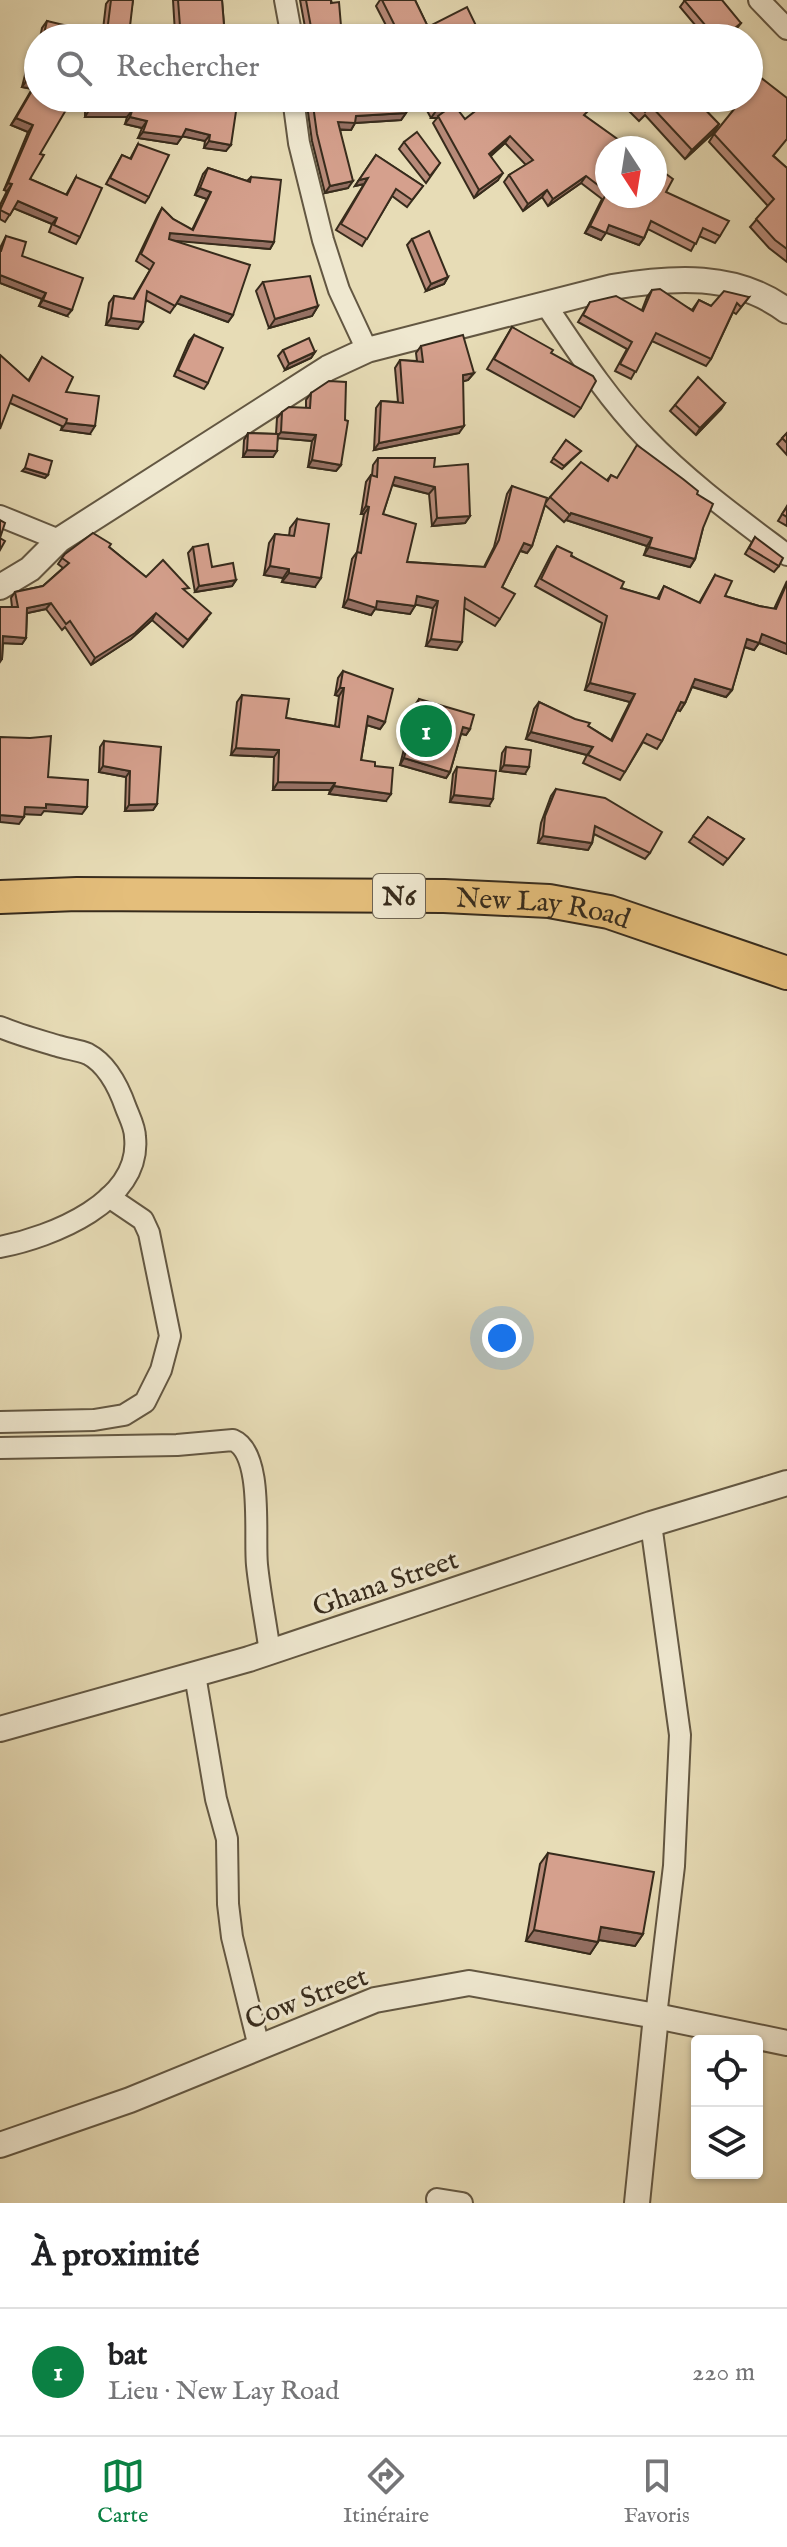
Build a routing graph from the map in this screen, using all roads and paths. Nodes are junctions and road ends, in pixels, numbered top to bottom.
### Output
1 (285, 0) edge
2 (759, 0) edge
3 (289, 24) edge
4 (787, 29) edge
5 (295, 112) edge
6 (546, 305) junction
7 (787, 311) edge
8 (367, 350) junction
9 (0, 516) edge
10 (59, 540) junction
11 (787, 555) edge
12 (0, 587) edge
13 (0, 897) edge
14 (787, 973) edge
15 (0, 1027) edge
16 (109, 1197) junction
17 (0, 1247) edge
18 (0, 1422) edge
19 (0, 1448) edge
20 (787, 1483) edge
21 (651, 1524) junction
22 (270, 1653) junction
23 (195, 1675) junction
24 (0, 1729) edge
25 (656, 2016) junction
26 (787, 2043) edge
27 (259, 2047) junction
28 (0, 2145) edge
29 (437, 2199) dead end
30 (462, 2203) edge
31 (637, 2203) edge

1 - 3 street
2 - 4 street
5 - 8 street
6 - 7 street
6 - 8 street
6 - 11 street
8 - 10 street
9 - 10 street
10 - 12 street
13 - 14 highway, New Lay Road / N6
15 - 16 street
16 - 17 street
16 - 18 street
19 - 22 street
20 - 21 street, Ghana Street
21 - 22 street, Ghana Street
21 - 25 street
22 - 23 street, Ghana Street
23 - 24 street, Ghana Street
23 - 27 street
25 - 26 street, Cow Street
25 - 27 street, Cow Street
25 - 31 street
27 - 28 street, Cow Street
29 - 30 street

